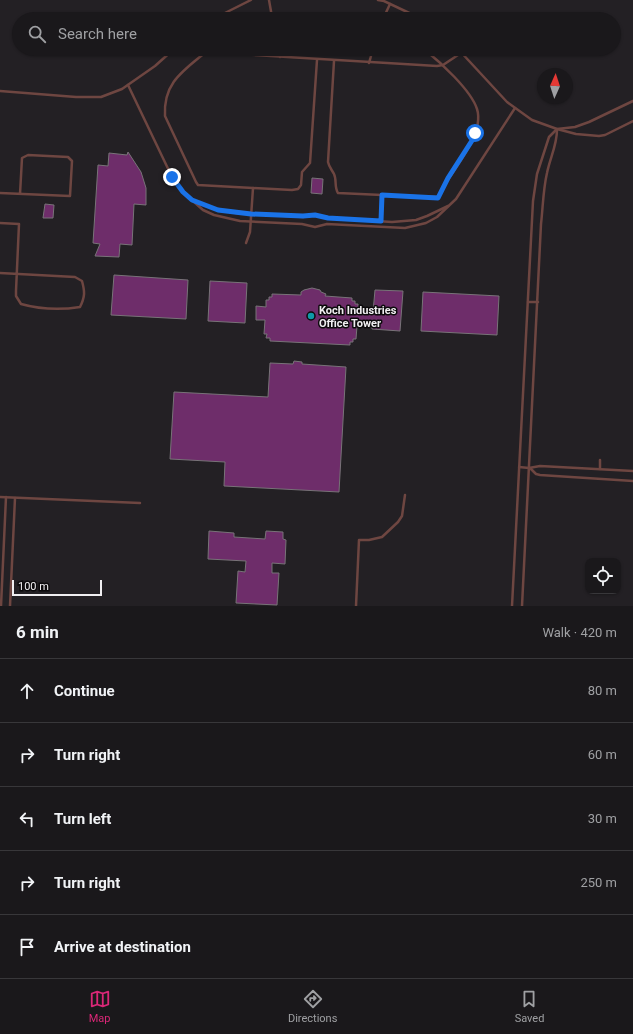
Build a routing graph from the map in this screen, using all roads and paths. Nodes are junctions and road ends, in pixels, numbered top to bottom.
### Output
1 (251, 0) edge
2 (269, 0) edge
3 (378, 0) edge
4 (390, 4) junction
5 (227, 12) edge
6 (272, 12) edge
7 (386, 12) edge
8 (407, 12) edge
9 (166, 56) edge
10 (201, 56) edge
11 (265, 56) edge
12 (370, 56) edge
13 (432, 56) edge
14 (456, 56) edge
15 (464, 56) edge
16 (280, 57) joint
17 (317, 60) junction
18 (334, 61) junction
19 (368, 63) junction
20 (443, 65) junction
21 (128, 85) junction
22 (0, 91) edge
23 (633, 101) edge
24 (515, 108) junction
25 (633, 121) edge
26 (557, 129) junction
27 (253, 188) junction
28 (0, 193) edge
29 (20, 194) junction
30 (382, 195) junction
31 (192, 200) junction
32 (450, 204) junction
33 (251, 214) junction
34 (303, 216) junction
35 (328, 218) junction
36 (250, 221) junction
37 (381, 221) junction
38 (0, 223) edge
39 (302, 224) junction
40 (328, 224) junction
41 (246, 243) dead end
42 (0, 273) edge
43 (16, 274) junction
44 (528, 302) junction
45 (538, 302) junction
46 (600, 460) dead end
47 (519, 467) junction
48 (529, 468) junction
49 (600, 469) junction
50 (633, 471) edge
51 (633, 481) edge
52 (405, 495) dead end
53 (0, 497) edge
54 (6, 497) junction
55 (15, 498) junction
56 (140, 503) dead end
57 (1, 606) edge
58 (10, 606) edge
59 (356, 606) edge
60 (512, 606) edge
61 (522, 606) edge

1 - 5 lane
2 - 6 lane
3 - 4 lane
4 - 7 lane
4 - 8 lane
9 - 21 lane
10 - 27 lane
11 - 16 lane
12 - 19 lane
13 - 20 lane
14 - 20 lane
15 - 24 lane
16 - 17 lane
17 - 18 lane
17 - 27 lane
18 - 19 lane
18 - 30 lane
19 - 20 lane
20 - 30 lane
21 - 22 lane
21 - 31 lane
23 - 26 lane
24 - 26 lane
24 - 32 lane
25 - 26 lane
26 - 44 lane
26 - 45 lane
27 - 33 lane
28 - 29 lane
29 - 29 lane
30 - 37 lane
31 - 33 lane
31 - 36 lane
32 - 37 lane
32 - 40 lane
33 - 34 lane
33 - 36 lane
34 - 35 lane
34 - 39 lane
35 - 37 lane
35 - 40 lane
36 - 39 lane
36 - 41 lane
38 - 43 lane
39 - 40 lane
42 - 43 lane
43 - 43 lane
44 - 45 lane
44 - 47 lane
45 - 48 lane
46 - 49 lane
47 - 48 lane
47 - 60 lane
48 - 49 lane
48 - 51 lane
48 - 61 lane
49 - 50 lane
52 - 59 lane
53 - 54 lane
54 - 55 lane
54 - 57 lane
55 - 56 lane
55 - 58 lane

